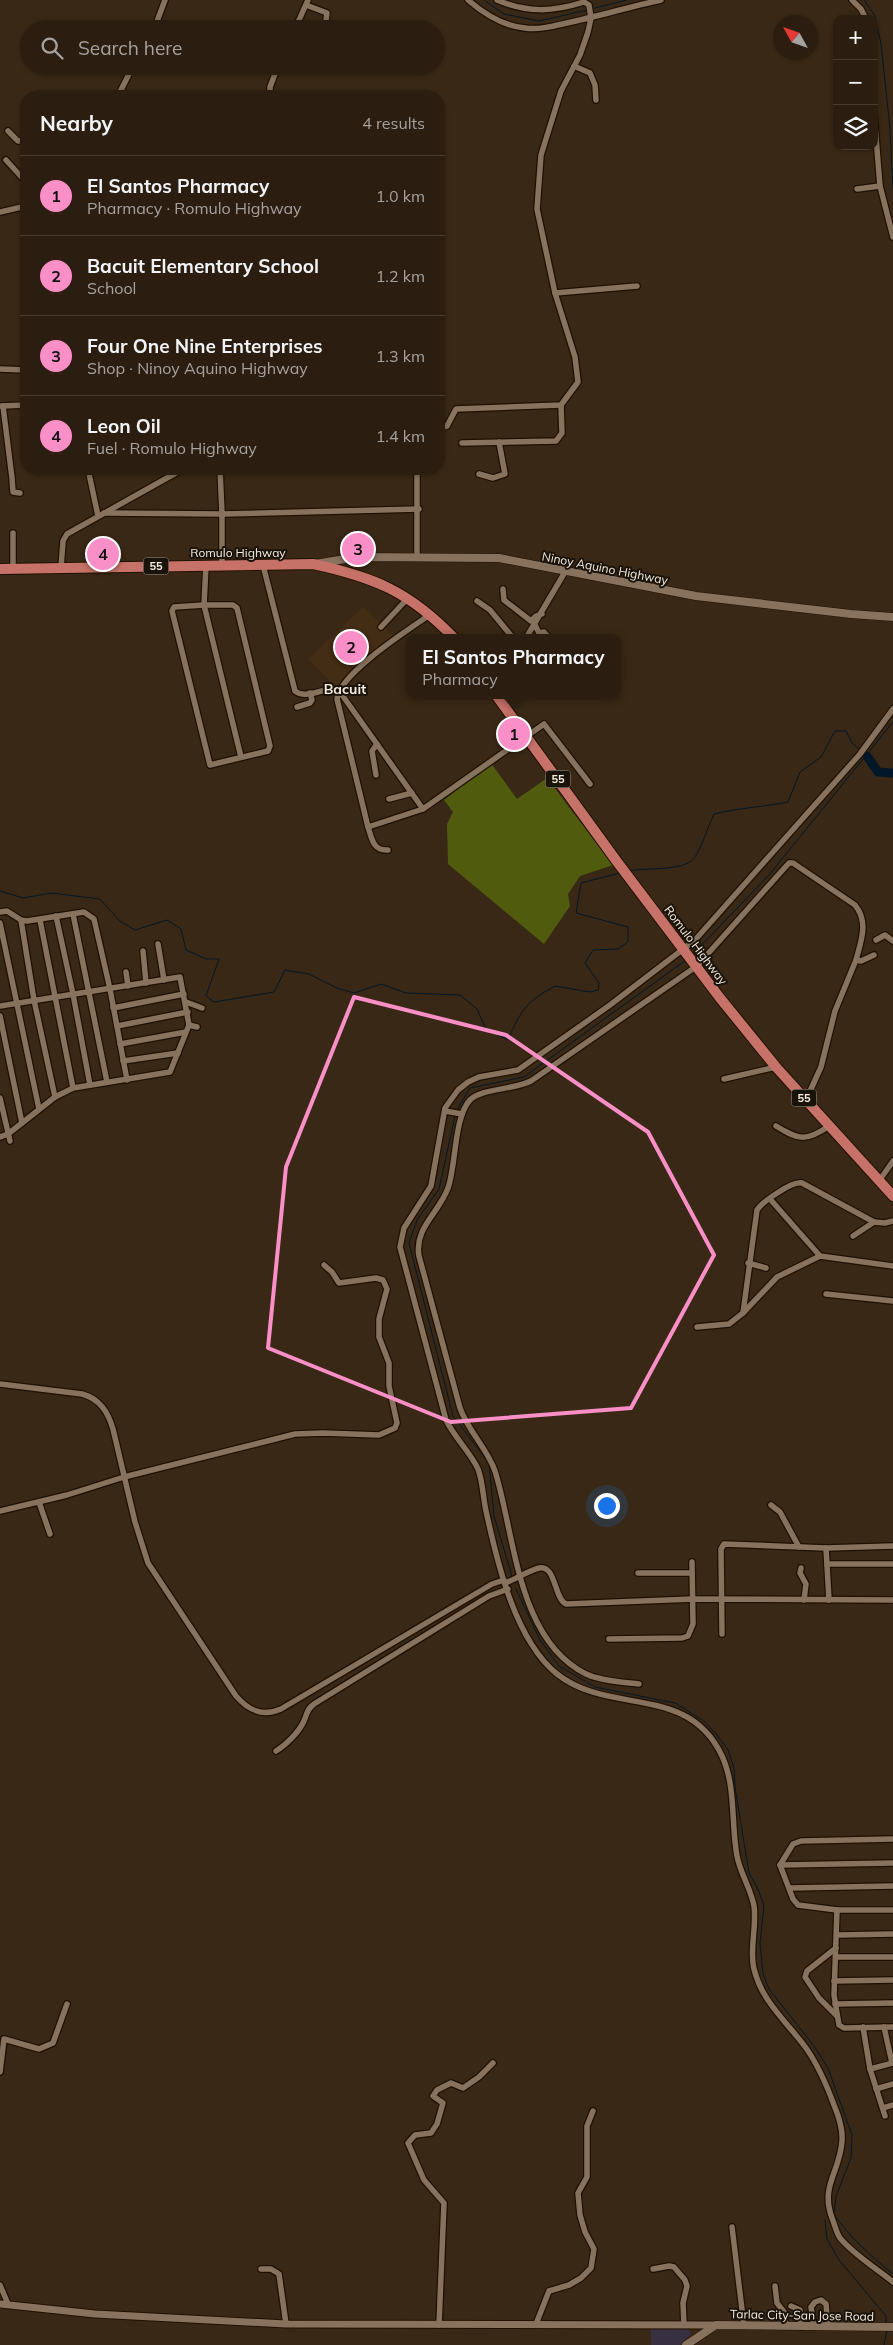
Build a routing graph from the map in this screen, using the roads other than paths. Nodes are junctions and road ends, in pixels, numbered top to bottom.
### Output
1 (165, 0) edge
2 (468, 0) edge
3 (497, 0) edge
4 (661, 0) edge
5 (852, 0) edge
6 (307, 2) edge
7 (864, 15) edge
8 (591, 16) junction
9 (158, 20) edge
10 (299, 20) edge
11 (326, 20) edge
12 (574, 66) junction
13 (128, 75) edge
14 (275, 75) edge
15 (121, 90) edge
16 (270, 90) edge
17 (596, 100) dead end
18 (8, 131) dead end
19 (20, 142) edge
20 (877, 150) edge
21 (6, 160) dead end
22 (20, 175) edge
23 (880, 186) junction
24 (857, 189) dead end
25 (20, 207) edge
26 (0, 212) edge
27 (893, 237) edge
28 (638, 286) dead end
29 (555, 293) junction
30 (0, 369) edge
31 (20, 370) edge
32 (20, 405) edge
33 (561, 405) junction
34 (2, 406) edge
35 (445, 426) edge
36 (498, 442) junction
37 (462, 443) dead end
38 (478, 474) dead end
39 (90, 475) edge
40 (172, 475) edge
41 (220, 475) edge
42 (417, 475) edge
43 (20, 493) dead end
44 (419, 509) junction
45 (222, 514) junction
46 (101, 515) junction
47 (13, 533) dead end
48 (417, 556) junction
49 (222, 564) junction
50 (313, 564) junction
51 (206, 565) junction
52 (264, 565) junction
53 (61, 568) junction
54 (0, 569) edge
55 (13, 569) junction
56 (565, 572) junction
57 (504, 589) dead end
58 (408, 598) junction
59 (477, 601) dead end
60 (204, 605) junction
61 (431, 614) junction
62 (542, 614) junction
63 (893, 617) edge
64 (536, 625) junction
65 (381, 627) dead end
66 (450, 634) edge
67 (510, 634) edge
68 (529, 634) edge
69 (546, 634) edge
70 (338, 690) junction
71 (310, 693) junction
72 (499, 699) edge
73 (297, 707) dead end
74 (893, 709) edge
75 (526, 735) junction
76 (377, 744) junction
77 (241, 757) junction
78 (376, 775) dead end
79 (590, 784) dead end
80 (412, 793) junction
81 (389, 799) dead end
82 (423, 809) junction
83 (368, 828) junction
84 (388, 850) dead end
85 (0, 912) edge
86 (74, 914) junction
87 (56, 916) junction
88 (21, 920) junction
89 (40, 920) junction
90 (0, 923) edge
91 (876, 940) dead end
92 (893, 941) edge
93 (158, 944) dead end
94 (142, 950) dead end
95 (685, 950) junction
96 (874, 955) dead end
97 (856, 960) junction
98 (696, 964) junction
99 (126, 972) dead end
100 (164, 980) junction
101 (146, 983) junction
102 (128, 986) junction
103 (110, 989) junction
104 (90, 992) junction
105 (73, 994) junction
106 (184, 994) junction
107 (54, 998) junction
108 (34, 1000) junction
109 (186, 1002) junction
110 (16, 1004) junction
111 (0, 1006) edge
112 (113, 1008) junction
113 (202, 1008) dead end
114 (188, 1012) junction
115 (0, 1016) edge
116 (190, 1024) junction
117 (117, 1026) junction
118 (198, 1027) dead end
119 (186, 1032) junction
120 (120, 1044) junction
121 (178, 1053) junction
122 (124, 1061) junction
123 (776, 1067) junction
124 (724, 1079) dead end
125 (127, 1080) junction
126 (107, 1082) junction
127 (90, 1085) junction
128 (73, 1088) junction
129 (56, 1097) junction
130 (0, 1099) edge
131 (806, 1100) junction
132 (39, 1109) junction
133 (447, 1111) junction
134 (460, 1114) junction
135 (2, 1118) edge
136 (22, 1123) junction
137 (776, 1126) dead end
138 (829, 1126) junction
139 (8, 1134) junction
140 (0, 1137) edge
141 (10, 1141) dead end
142 (893, 1161) edge
143 (879, 1180) junction
144 (893, 1196) edge
145 (770, 1199) junction
146 (893, 1221) edge
147 (874, 1222) junction
148 (853, 1236) dead end
149 (820, 1256) junction
150 (748, 1263) junction
151 (324, 1265) dead end
152 (893, 1266) edge
153 (766, 1268) dead end
154 (826, 1294) dead end
155 (893, 1301) edge
156 (743, 1313) junction
157 (697, 1327) dead end
158 (0, 1384) edge
159 (124, 1477) junction
160 (40, 1502) junction
161 (771, 1505) dead end
162 (0, 1511) edge
163 (50, 1534) dead end
164 (893, 1546) edge
165 (799, 1547) junction
166 (826, 1548) junction
167 (692, 1562) dead end
168 (827, 1564) junction
169 (893, 1564) edge
170 (800, 1568) dead end
171 (638, 1573) dead end
172 (692, 1573) junction
173 (520, 1576) junction
174 (506, 1584) junction
175 (693, 1600) junction
176 (723, 1600) junction
177 (804, 1600) junction
178 (829, 1600) junction
179 (893, 1600) edge
180 (722, 1634) dead end
181 (609, 1639) dead end
182 (638, 1684) dead end
183 (276, 1751) dead end
184 (893, 1839) edge
185 (893, 1863) edge
186 (780, 1865) junction
187 (893, 1886) edge
188 (790, 1888) junction
189 (837, 1910) junction
190 (893, 1910) edge
191 (893, 1934) edge
192 (836, 1935) junction
193 (836, 1948) junction
194 (836, 1957) junction
195 (893, 1957) edge
196 (893, 1980) edge
197 (834, 1981) junction
198 (893, 2003) edge
199 (67, 2004) dead end
200 (835, 2004) junction
201 (837, 2016) junction
202 (863, 2027) junction
203 (884, 2027) junction
204 (893, 2027) edge
205 (493, 2063) dead end
206 (892, 2063) edge
207 (870, 2069) junction
208 (0, 2072) edge
209 (893, 2084) edge
210 (876, 2089) junction
211 (893, 2105) edge
212 (883, 2108) junction
213 (593, 2112) dead end
214 (885, 2116) dead end
215 (732, 2227) dead end
216 (261, 2269) dead end
217 (653, 2269) dead end
218 (893, 2282) edge
219 (0, 2285) edge
220 (775, 2286) dead end
221 (0, 2304) edge
222 (8, 2304) junction
223 (791, 2306) dead end
224 (286, 2324) junction
225 (536, 2324) junction
226 (439, 2325) junction
227 (684, 2325) junction
228 (716, 2325) junction
229 (744, 2326) junction
230 (786, 2326) junction
231 (801, 2327) junction
232 (814, 2327) junction
233 (893, 2327) edge
234 (828, 2328) junction
235 (686, 2345) edge

1 - 9 street
2 - 8 street
3 - 8 street
4 - 8 street
5 - 7 street
6 - 10 street
6 - 11 street
8 - 12 street
12 - 17 street
12 - 29 street
13 - 15 street
14 - 16 street
18 - 19 street
20 - 23 street
21 - 22 street
23 - 24 street
23 - 27 street
25 - 26 street
28 - 29 street
29 - 33 street
30 - 31 street
32 - 34 street
33 - 35 street
33 - 36 street
34 - 43 street
36 - 37 street
36 - 38 street
39 - 46 street
40 - 46 street
41 - 45 street
42 - 44 street
44 - 45 street
44 - 48 street
45 - 46 street
45 - 49 street
46 - 53 street
47 - 55 street
48 - 50 main road, Ninoy Aquino Highway
48 - 56 main road, Ninoy Aquino Highway
49 - 51 highway, Romulo Highway / 55
49 - 52 highway, Romulo Highway / 55
50 - 52 highway, Romulo Highway / 55
50 - 58 highway, Romulo Highway / 55
51 - 53 highway, Romulo Highway / 55
51 - 60 street
52 - 71 street
53 - 55 highway, Romulo Highway / 55
54 - 55 highway, Romulo Highway / 55
56 - 62 street
56 - 63 main road, Ninoy Aquino Highway
57 - 62 street
58 - 61 highway, Romulo Highway / 55
58 - 65 street
59 - 67 street
60 - 77 street
60 - 77 street
60 - 77 street
61 - 66 highway, Romulo Highway / 55
61 - 70 street
62 - 64 street
64 - 68 street
64 - 69 street
70 - 71 street
70 - 76 street
70 - 83 street
71 - 73 street
72 - 75 highway, Romulo Highway / 55
74 - 95 street
75 - 79 street
75 - 82 street
75 - 95 highway, Romulo Highway / 55
76 - 78 street
76 - 80 street
80 - 81 street
80 - 82 street
82 - 83 street
83 - 84 street
85 - 88 street
86 - 87 street
86 - 103 street
86 - 104 street
87 - 89 street
87 - 105 street
88 - 89 street
88 - 108 street
89 - 107 street
90 - 110 street
91 - 92 street
93 - 100 street
94 - 101 street
95 - 98 highway, Romulo Highway / 55
95 - 133 street
96 - 97 street
97 - 98 street
97 - 131 street
98 - 123 highway, Romulo Highway / 55
98 - 134 street
99 - 102 street
100 - 101 street
100 - 106 street
101 - 102 street
102 - 103 street
103 - 104 street
103 - 112 street
104 - 105 street
104 - 126 street
105 - 107 street
105 - 127 street
106 - 109 street
106 - 112 street
107 - 108 street
107 - 128 street
108 - 110 street
108 - 129 street
109 - 113 street
109 - 114 street
110 - 111 street
110 - 132 street
112 - 117 street
114 - 116 street
114 - 117 street
115 - 136 street
116 - 118 street
116 - 119 street
117 - 120 street
119 - 120 street
119 - 121 street
120 - 122 street
121 - 122 street
121 - 125 street
122 - 125 street
123 - 124 street
123 - 131 highway, Romulo Highway / 55
125 - 126 street
126 - 127 street
127 - 128 street
128 - 129 street
129 - 132 street
130 - 135 street
131 - 138 highway, Romulo Highway / 55
132 - 136 street
133 - 134 street
133 - 174 street
134 - 173 street
135 - 139 street
136 - 139 street
137 - 138 street
138 - 143 highway, Romulo Highway / 55
139 - 140 street
139 - 141 street
142 - 143 street
143 - 144 highway, Romulo Highway / 55
145 - 147 street
145 - 149 street
145 - 150 street
146 - 147 street
147 - 148 street
149 - 152 street
149 - 156 street
150 - 153 street
150 - 156 street
151 - 159 street
154 - 155 street
156 - 157 street
158 - 159 street
159 - 160 street
159 - 174 street
160 - 162 street
160 - 163 street
161 - 165 street
164 - 166 street
165 - 166 street
165 - 176 street
166 - 168 street
167 - 172 street
168 - 169 street
168 - 178 street
170 - 177 street
171 - 172 street
172 - 175 street
173 - 174 street
173 - 175 street
173 - 182 street
174 - 183 street
174 - 218 street
175 - 176 street
175 - 181 street
176 - 177 street
176 - 180 street
177 - 178 street
178 - 179 street
184 - 186 street
185 - 186 street
186 - 188 street
187 - 188 street
188 - 189 street
189 - 190 street
189 - 192 street
191 - 192 street
192 - 193 street
193 - 194 street
193 - 201 street
194 - 195 street
194 - 197 street
196 - 197 street
197 - 200 street
198 - 200 street
199 - 208 street
200 - 201 street
201 - 202 street
202 - 203 street
202 - 207 street
203 - 204 street
203 - 206 street
205 - 226 street
206 - 207 street
207 - 210 street
209 - 210 street
210 - 212 street
211 - 212 street
212 - 214 street
213 - 225 street
215 - 229 street
216 - 224 street
217 - 227 street
219 - 222 street
220 - 230 street
221 - 222 street
222 - 224 street
223 - 231 street
224 - 226 street
225 - 226 street
225 - 227 street
227 - 228 street
228 - 229 main road, Tarlac City-San Jose Road
228 - 235 main road, Tarlac City-San Jose Road
229 - 230 main road, Tarlac City-San Jose Road
230 - 231 main road, Tarlac City-San Jose Road
231 - 232 main road, Tarlac City-San Jose Road
232 - 234 main road, Tarlac City-San Jose Road
232 - 234 street
233 - 234 main road, Tarlac City-San Jose Road

